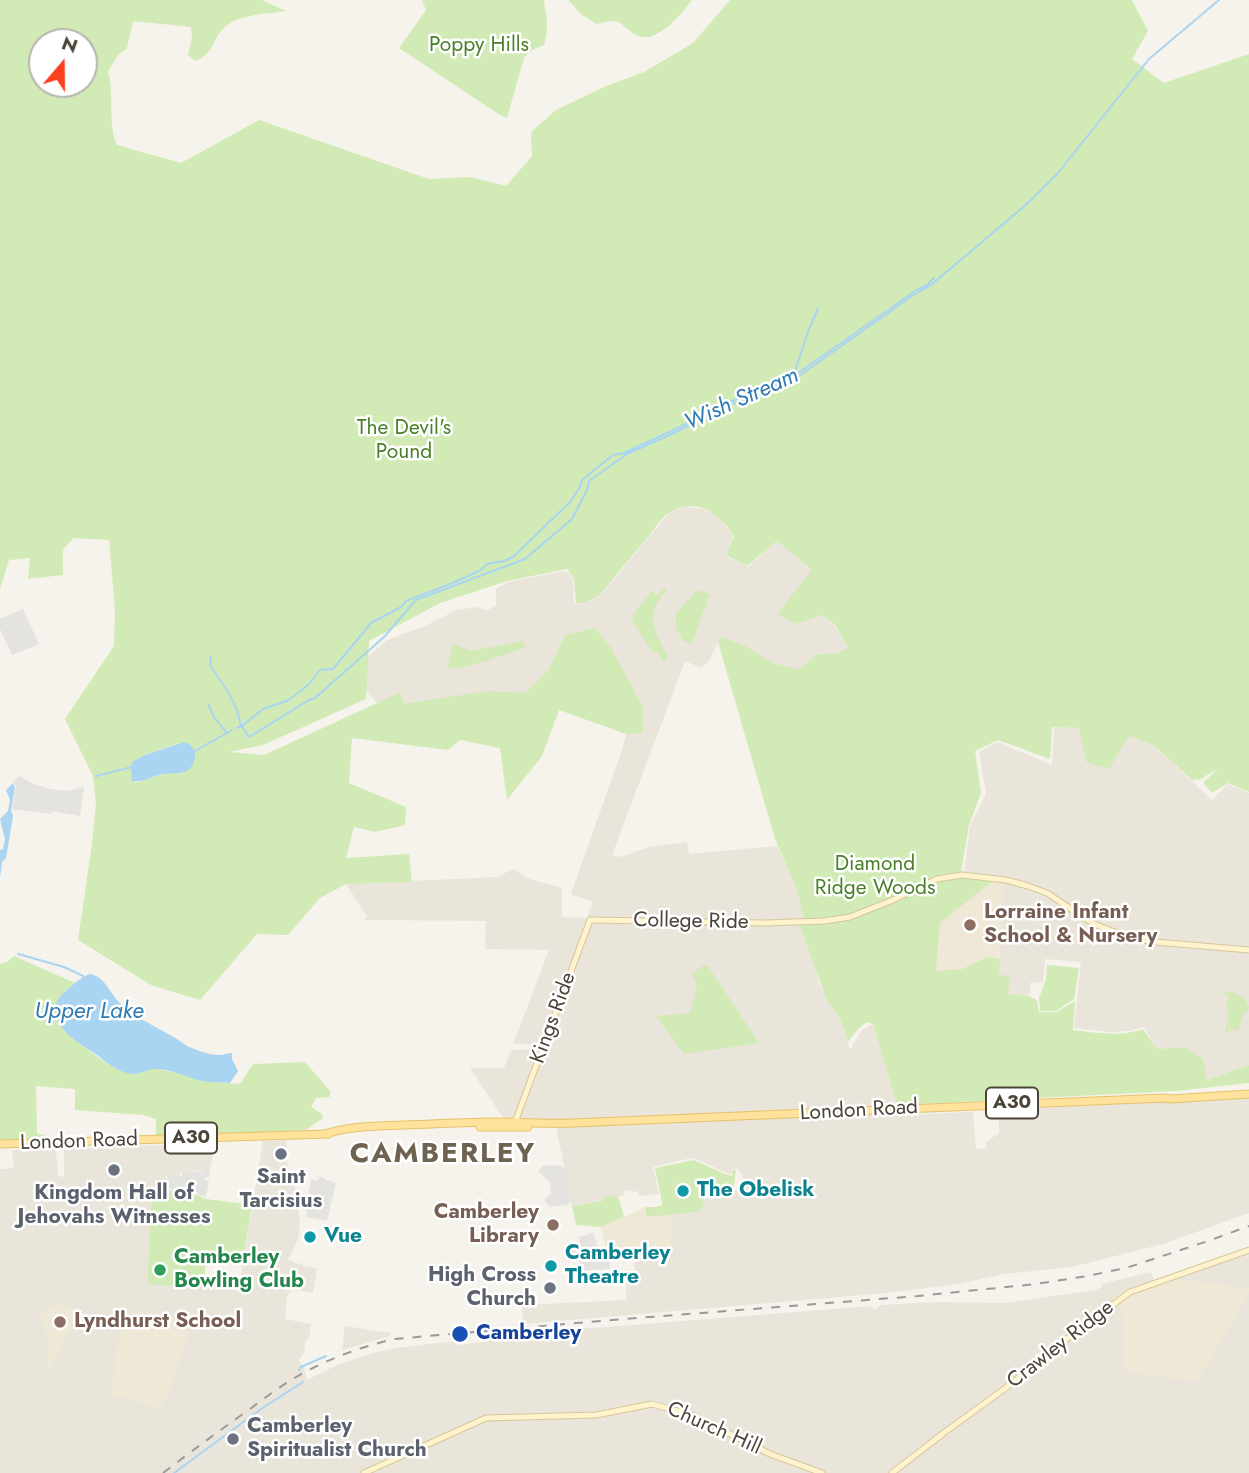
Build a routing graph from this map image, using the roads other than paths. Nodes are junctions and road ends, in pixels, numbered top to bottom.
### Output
1 (590, 920) joint
2 (1249, 950) edge
3 (1249, 1092) edge
4 (518, 1123) junction
5 (0, 1144) edge
6 (1249, 1250) edge
7 (364, 1473) edge
8 (822, 1473) edge
9 (892, 1473) edge

1 - 2 street, College Ride
1 - 4 street, Kings Ride
3 - 4 main road, London Road / A30
4 - 5 main road, London Road / A30
6 - 9 street, Crawley Ridge
7 - 8 street, Church Hill

